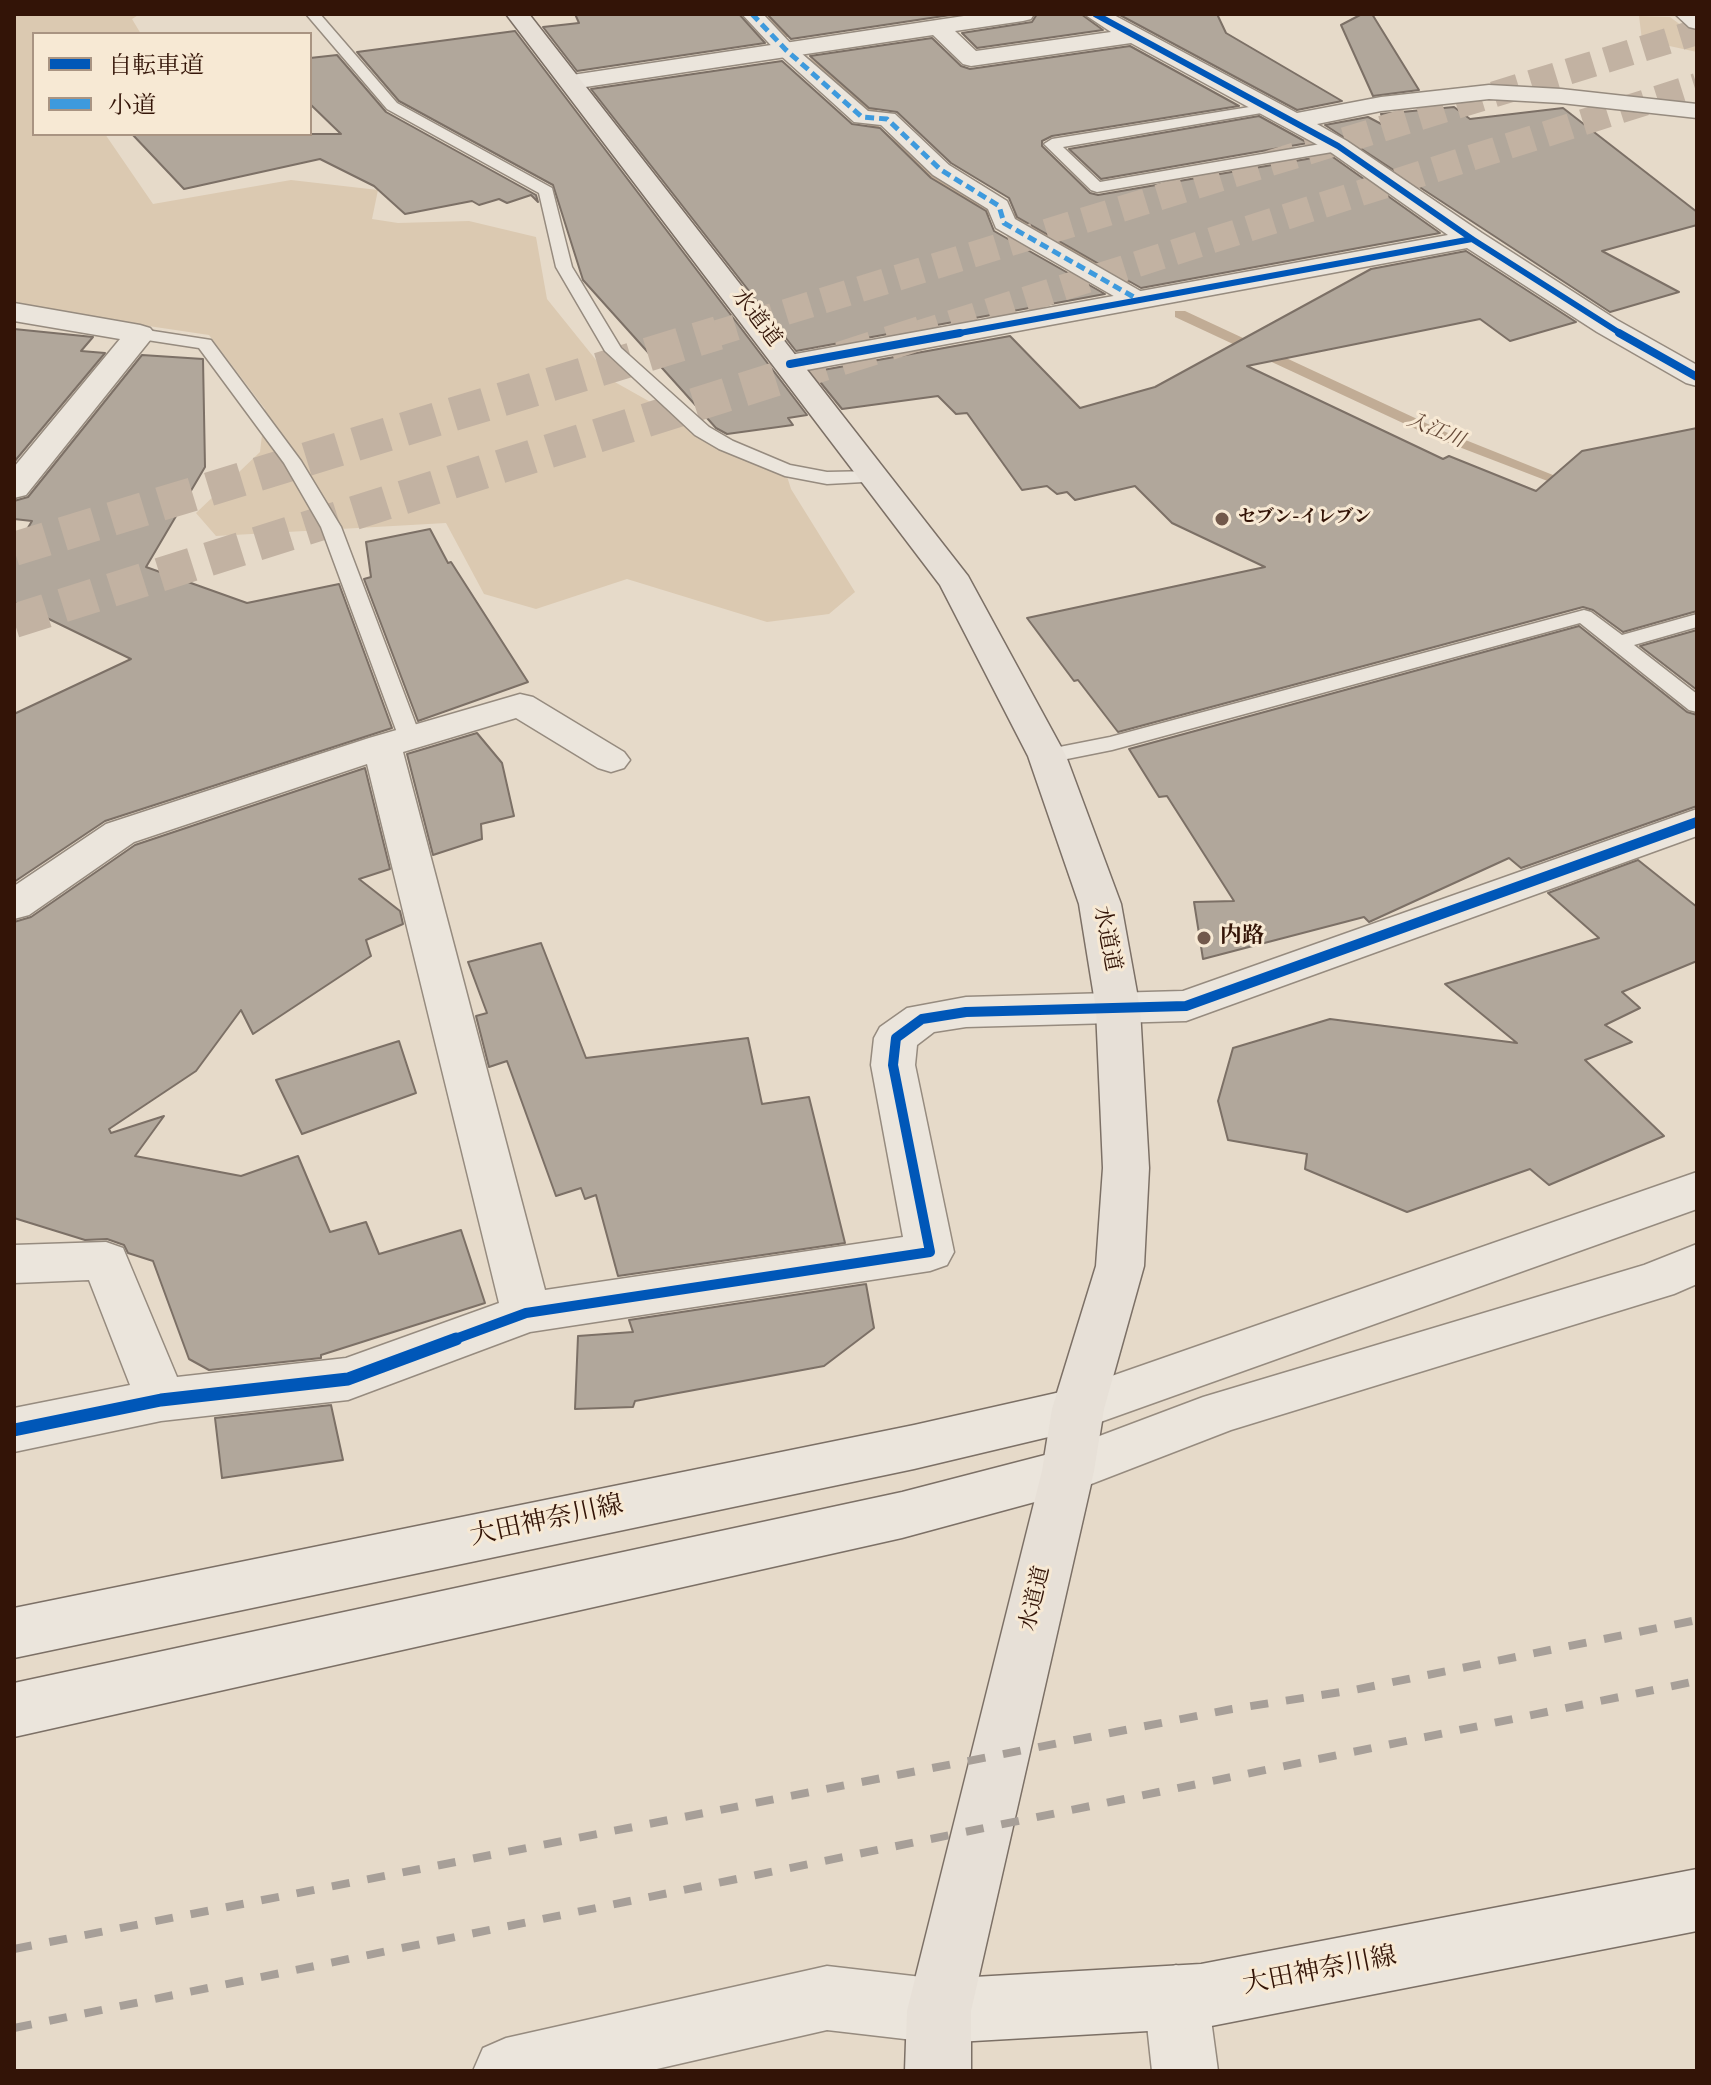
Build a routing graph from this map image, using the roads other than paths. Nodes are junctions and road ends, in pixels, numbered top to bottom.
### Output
1 (313, 14) edge
2 (517, 14) edge
3 (752, 14) edge
4 (1023, 14) edge
5 (1095, 14) edge
6 (1686, 14) edge
7 (1697, 22) edge
8 (938, 27) junction
9 (1132, 36) junction
10 (786, 50) junction
11 (572, 82) junction
12 (1268, 108) junction
13 (1697, 111) edge
14 (1296, 121) junction
15 (1338, 146) junction
16 (1472, 239) junction
17 (1140, 301) junction
18 (14, 312) edge
19 (140, 334) junction
20 (790, 364) junction
21 (1697, 377) edge
22 (875, 477) junction
23 (14, 488) edge
24 (1697, 620) edge
25 (1618, 643) junction
26 (1697, 705) edge
27 (396, 742) junction
28 (1047, 756) junction
29 (611, 760) dead end
30 (1697, 822) edge
31 (14, 905) edge
32 (1118, 1009) junction
33 (1697, 1190) edge
34 (1697, 1263) edge
35 (14, 1264) edge
36 (526, 1313) junction
37 (161, 1400) junction
38 (1078, 1409) junction
39 (14, 1430) edge
40 (1068, 1471) junction
41 (14, 1633) edge
42 (14, 1710) edge
43 (1697, 1900) edge
44 (1176, 1997) junction
45 (938, 2041) edge
46 (506, 2071) edge
47 (1185, 2071) edge

1 - 22 lane
2 - 11 main road, 水道道
3 - 10 street
4 - 8 street
5 - 9 street
6 - 7 street
8 - 9 street
8 - 10 street
9 - 12 street
10 - 11 street
10 - 17 street
11 - 20 main road, 水道道
12 - 14 street
12 - 15 lane
13 - 14 street
14 - 15 street
15 - 16 street
16 - 17 street
16 - 21 street
17 - 20 street
18 - 19 street
19 - 23 street
19 - 27 lane
20 - 22 main road, 水道道
22 - 28 main road, 水道道
24 - 25 lane
25 - 26 lane
25 - 28 lane
27 - 29 street
27 - 31 street
27 - 36 street
28 - 32 main road, 水道道
30 - 32 street
32 - 36 street
32 - 38 main road, 水道道
33 - 38 street, 大田神奈川線
34 - 40 street
35 - 37 street
36 - 37 street
37 - 39 street
38 - 40 main road, 水道道
38 - 41 street, 大田神奈川線
40 - 42 street
40 - 45 main road, 水道道
43 - 44 street, 大田神奈川線
44 - 45 street, 大田神奈川線
44 - 47 street
45 - 46 street, 大田神奈川線

